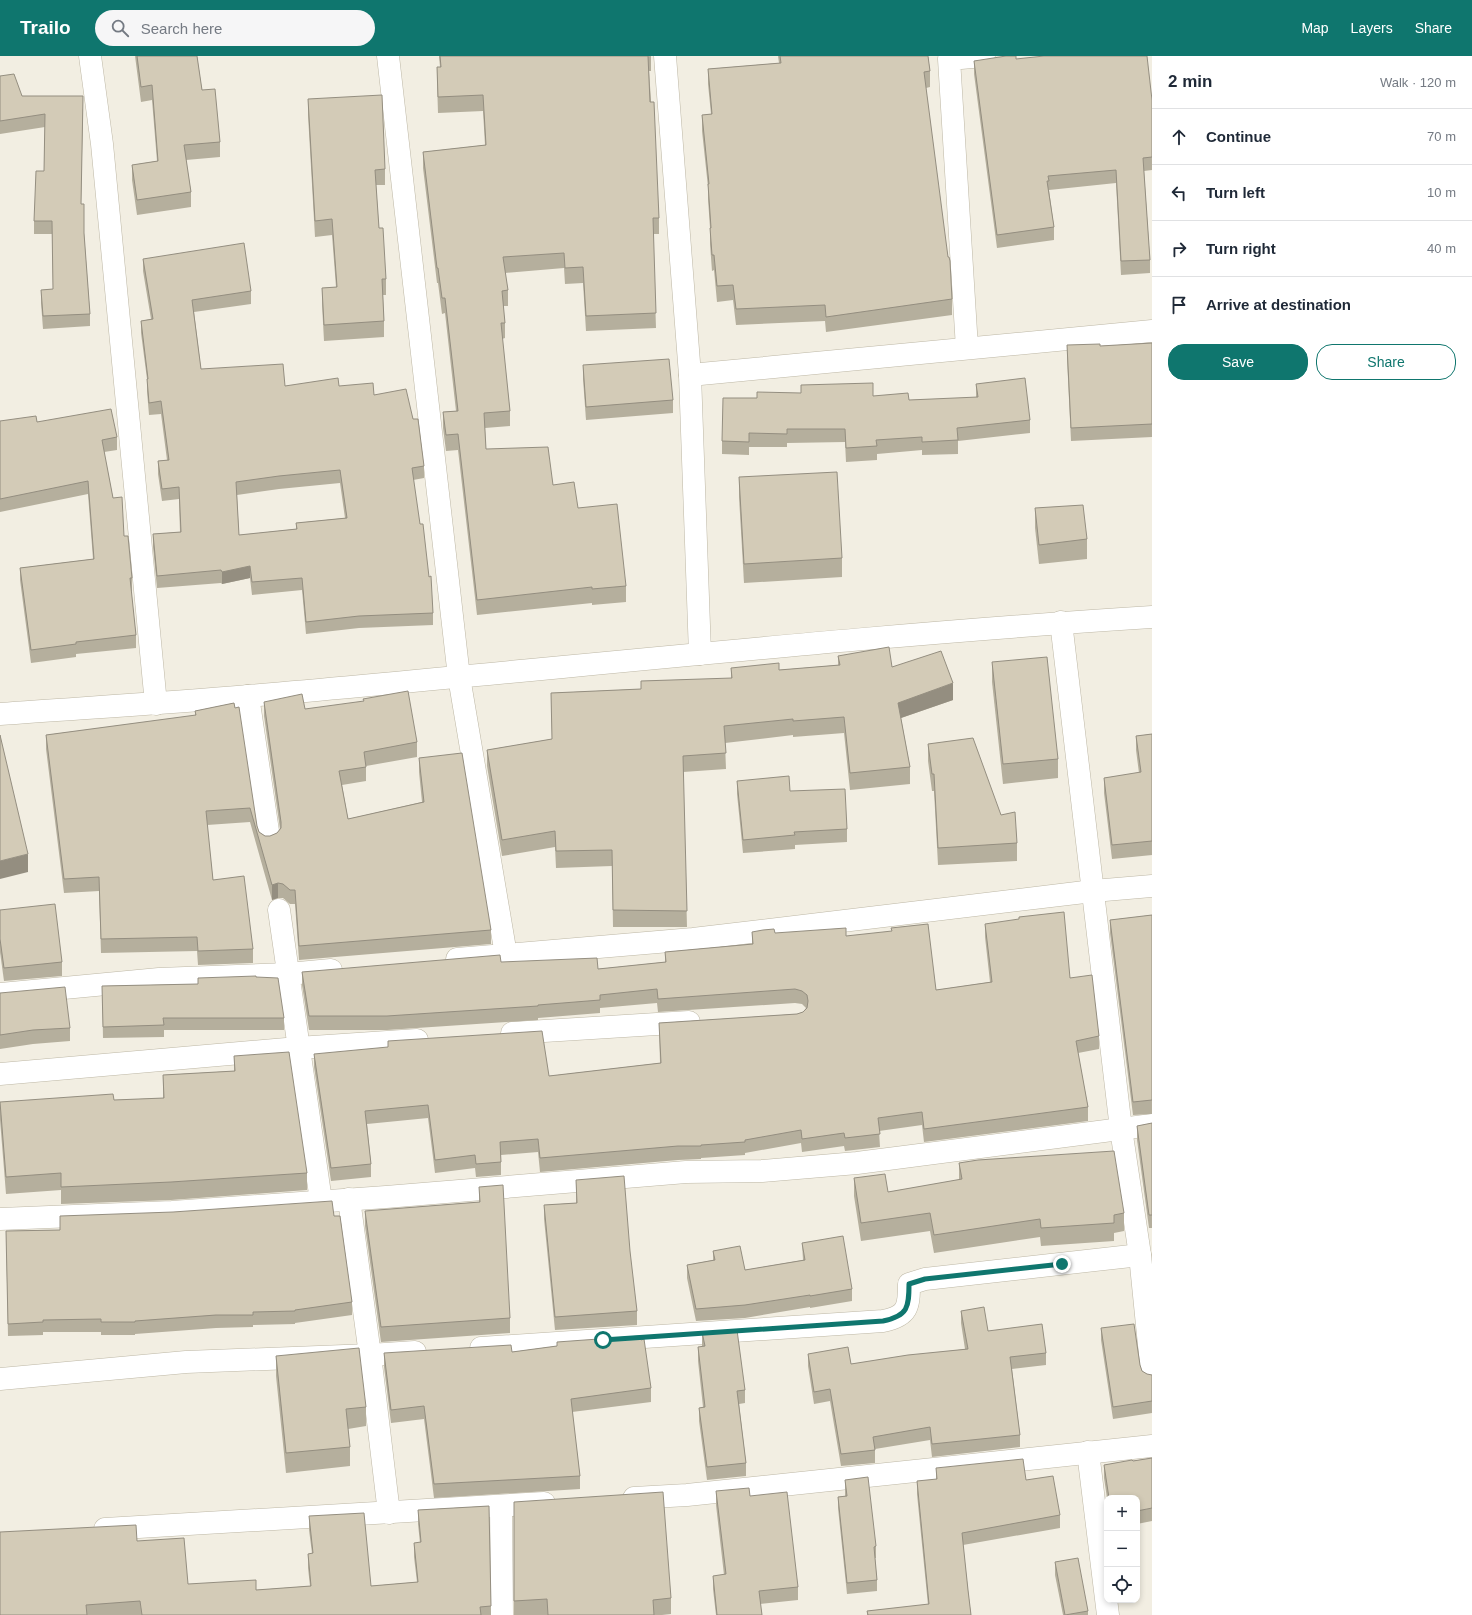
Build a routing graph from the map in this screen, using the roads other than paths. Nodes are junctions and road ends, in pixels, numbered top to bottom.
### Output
1 (90, 56) edge
2 (388, 56) edge
3 (665, 56) edge
4 (984, 56) edge
5 (949, 57) edge
6 (1152, 331) edge
7 (967, 348) junction
8 (690, 375) junction
9 (1152, 616) edge
10 (1061, 622) junction
11 (700, 654) junction
12 (459, 677) junction
13 (248, 696) junction
14 (156, 704) junction
15 (0, 714) edge
16 (269, 838) edge
17 (1152, 886) edge
18 (1093, 891) junction
19 (279, 910) dead end
20 (506, 954) junction
21 (436, 961) edge
22 (350, 968) edge
23 (288, 974) junction
24 (0, 994) edge
25 (709, 1020) edge
26 (496, 1034) edge
27 (433, 1039) edge
28 (298, 1048) junction
29 (0, 1074) edge
30 (1152, 1125) edge
31 (1121, 1129) junction
32 (349, 1199) junction
33 (321, 1201) junction
34 (0, 1219) edge
35 (1140, 1255) junction
36 (465, 1349) edge
37 (433, 1351) edge
38 (370, 1356) junction
39 (1152, 1375) edge
40 (0, 1379) edge
41 (1152, 1446) edge
42 (1088, 1452) junction
43 (618, 1499) edge
44 (563, 1502) edge
45 (501, 1506) junction
46 (389, 1513) junction
47 (86, 1530) edge
48 (502, 1615) edge
49 (1108, 1615) edge

1 - 14 street
2 - 12 street
3 - 8 street
4 - 5 street
5 - 7 street
6 - 7 street
7 - 8 street
8 - 11 street
9 - 10 street
10 - 11 street
10 - 18 street
11 - 12 street
12 - 13 street
12 - 20 street
13 - 14 street
13 - 16 street
14 - 15 street
17 - 18 street
18 - 20 street
18 - 31 street
19 - 23 street
20 - 21 street
22 - 23 street
23 - 24 street
23 - 28 street
25 - 26 street
27 - 28 street
28 - 29 street
28 - 33 street
30 - 31 street
31 - 32 street
31 - 35 street
32 - 33 street
32 - 38 street
33 - 34 street
35 - 36 street
35 - 39 street
37 - 38 street
38 - 40 street
38 - 46 street
41 - 42 street
42 - 43 street
42 - 49 street
44 - 45 street
45 - 46 street
45 - 48 street
46 - 47 street

